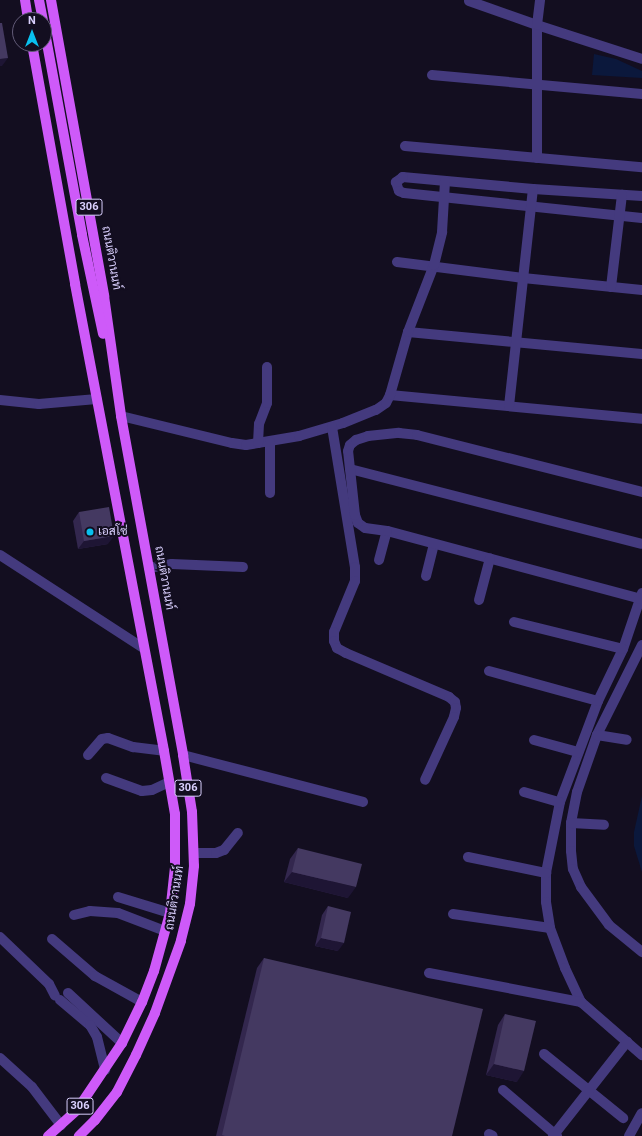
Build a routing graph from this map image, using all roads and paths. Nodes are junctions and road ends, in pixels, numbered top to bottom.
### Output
1 (25, 0) edge
2 (39, 0) edge
3 (51, 0) edge
4 (540, 0) edge
5 (469, 1) edge
6 (27, 12) edge
7 (41, 12) edge
8 (537, 26) junction
9 (33, 52) edge
10 (49, 52) edge
11 (642, 59) edge
12 (432, 74) dead end
13 (536, 85) junction
14 (642, 94) edge
15 (405, 146) dead end
16 (537, 158) junction
17 (642, 167) edge
18 (445, 181) junction
19 (533, 189) junction
20 (622, 194) junction
21 (444, 196) junction
22 (642, 196) edge
23 (531, 206) junction
24 (621, 216) junction
25 (642, 218) edge
26 (397, 262) dead end
27 (434, 266) junction
28 (523, 278) junction
29 (611, 287) junction
30 (642, 290) edge
31 (408, 332) junction
32 (516, 342) junction
33 (642, 354) edge
34 (267, 367) dead end
35 (390, 395) junction
36 (98, 399) junction
37 (0, 400) edge
38 (509, 406) junction
39 (120, 416) junction
40 (642, 419) edge
41 (332, 427) junction
42 (270, 442) junction
43 (258, 443) junction
44 (350, 470) junction
45 (642, 492) edge
46 (270, 493) dead end
47 (387, 531) junction
48 (434, 544) junction
49 (642, 544) edge
50 (0, 555) edge
51 (490, 558) junction
52 (379, 560) dead end
53 (242, 567) dead end
54 (149, 568) junction
55 (426, 576) dead end
56 (642, 596) edge
57 (479, 600) dead end
58 (514, 622) dead end
59 (642, 645) edge
60 (143, 648) junction
61 (623, 649) junction
62 (490, 671) dead end
63 (598, 701) junction
64 (597, 735) junction
65 (534, 740) dead end
66 (627, 740) dead end
67 (164, 751) junction
68 (578, 752) junction
69 (88, 755) dead end
70 (183, 755) junction
71 (106, 778) dead end
72 (425, 780) dead end
73 (169, 782) junction
74 (524, 792) dead end
75 (363, 802) dead end
76 (560, 802) junction
77 (571, 823) junction
78 (604, 825) dead end
79 (238, 833) dead end
80 (194, 853) junction
81 (468, 857) dead end
82 (546, 873) junction
83 (118, 897) dead end
84 (170, 913) junction
85 (74, 914) dead end
86 (453, 914) dead end
87 (550, 928) junction
88 (165, 930) junction
89 (0, 937) edge
90 (52, 939) dead end
91 (642, 952) edge
92 (429, 973) dead end
93 (50, 984) junction
94 (142, 1002) junction
95 (582, 1002) junction
96 (86, 1008) junction
97 (78, 1016) junction
98 (627, 1042) junction
99 (122, 1043) junction
100 (544, 1054) dead end
101 (642, 1055) edge
102 (0, 1058) edge
103 (105, 1070) junction
104 (503, 1090) dead end
105 (589, 1090) junction
106 (642, 1113) edge
107 (623, 1118) dead end
108 (61, 1125) junction
109 (555, 1135) edge
110 (48, 1136) edge
111 (79, 1136) edge
112 (628, 1136) edge

1 - 6 main road
2 - 7 main road
3 - 39 main road, ถนนติวานนท์ / 306
4 - 8 street
5 - 8 street
8 - 11 street
8 - 13 street
9 - 36 main road, ถนนติวานนท์ / 306
10 - 39 main road, 306
12 - 13 street
13 - 14 street
13 - 16 street
15 - 16 street
16 - 17 street
18 - 19 street
18 - 21 street
18 - 21 street
19 - 20 street
19 - 23 street
20 - 22 street
20 - 24 street
21 - 23 street
21 - 27 street
23 - 24 street
23 - 28 street
24 - 25 street
24 - 29 street
26 - 27 street
27 - 28 street
27 - 31 street
28 - 29 street
28 - 32 street
29 - 30 street
31 - 32 street
31 - 35 street
32 - 33 street
32 - 38 street
34 - 43 street
35 - 38 street
35 - 41 street
36 - 37 street
36 - 60 main road, ถนนติวานนท์ / 306
38 - 40 street
39 - 43 street
39 - 54 main road, ถนนติวานนท์ / 306
41 - 42 street
41 - 72 street
42 - 43 street
42 - 46 street
44 - 45 street
44 - 47 street
44 - 49 street
47 - 48 street
47 - 52 street
48 - 51 street
48 - 55 street
50 - 60 street
51 - 56 street
51 - 57 street
53 - 54 street
54 - 70 main road, ถนนติวานนท์ / 306
56 - 61 street
58 - 61 street
59 - 64 street
60 - 67 main road, ถนนติวานนท์ / 306
61 - 63 street
62 - 63 street
63 - 68 street
64 - 66 street
64 - 77 street
65 - 68 street
67 - 69 street
67 - 73 main road, ถนนติวานนท์ / 306
68 - 76 street
70 - 75 street
70 - 80 main road, ถนนติวานนท์ / 306
71 - 73 street
73 - 84 main road, ถนนติวานนท์ / 306
74 - 76 street
76 - 82 street
77 - 78 street
77 - 91 street
79 - 80 street
80 - 111 main road, ถนนติวานนท์ / 306
81 - 82 street
82 - 87 street
83 - 84 street
84 - 88 main road, ถนนติวานนท์ / 306
85 - 88 street
86 - 87 street
87 - 95 street
88 - 94 main road, ถนนติวานนท์ / 306
89 - 93 street
90 - 94 street
92 - 95 street
93 - 96 street
93 - 97 street
94 - 99 main road, ถนนติวานนท์ / 306
95 - 98 street
96 - 97 street
96 - 99 street
97 - 103 street
98 - 101 street
98 - 105 street
99 - 103 main road, ถนนติวานนท์ / 306
100 - 105 street
102 - 108 street
103 - 108 main road, ถนนติวานนท์ / 306
104 - 109 street
105 - 107 street
105 - 109 street
106 - 112 street
108 - 110 main road, ถนนติวานนท์ / 306

